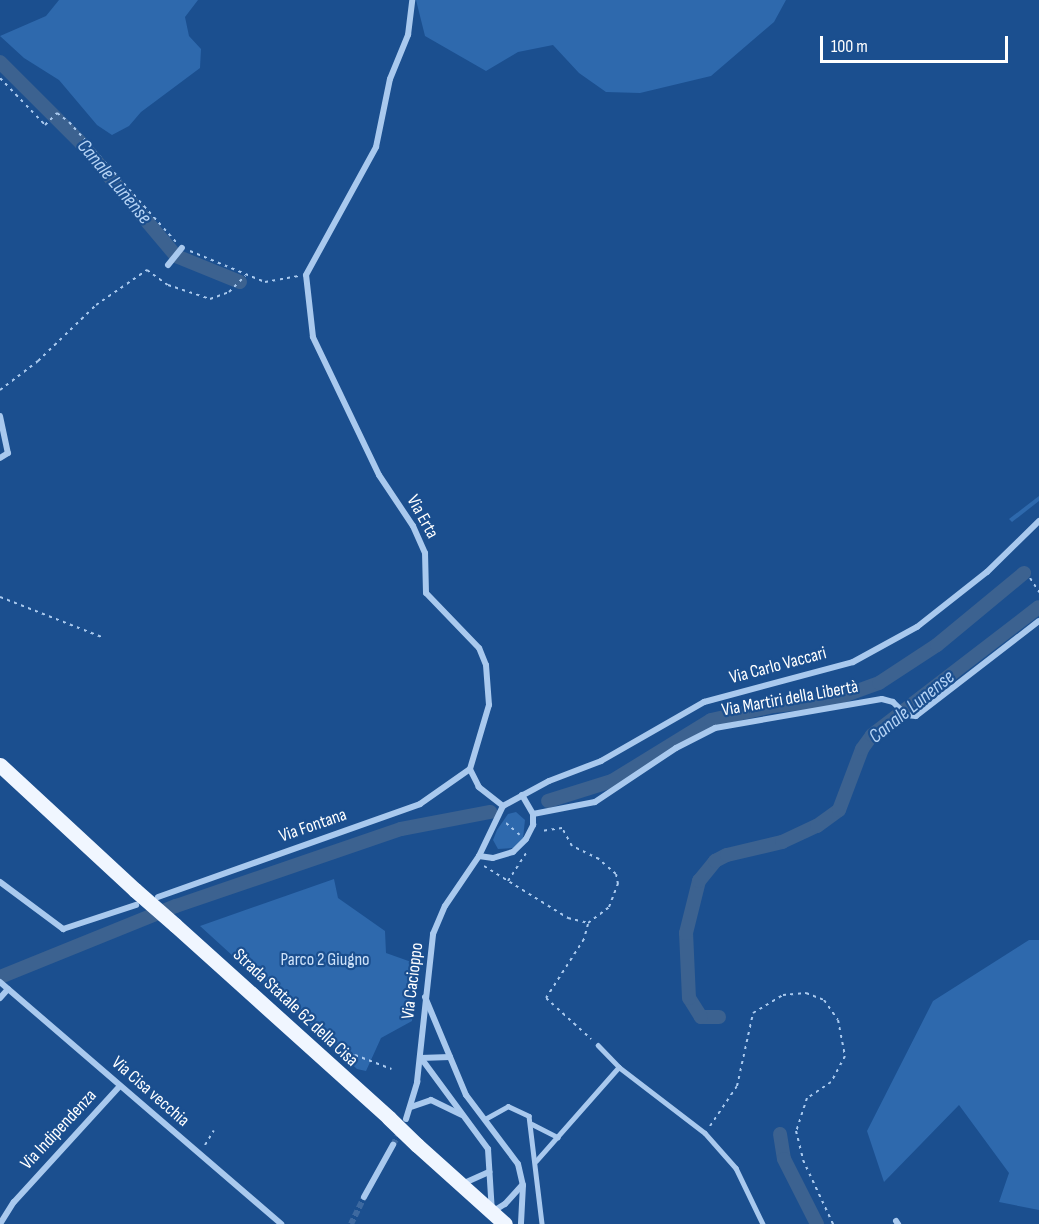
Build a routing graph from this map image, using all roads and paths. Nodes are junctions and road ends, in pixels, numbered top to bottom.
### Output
1 (412, 0) edge
2 (0, 78) edge
3 (182, 248) junction
4 (168, 265) dead end
5 (306, 275) junction
6 (245, 276) junction
7 (0, 390) edge
8 (0, 416) edge
9 (0, 458) edge
10 (1039, 521) edge
11 (1030, 578) dead end
12 (1038, 590) edge
13 (0, 597) edge
14 (1039, 621) edge
15 (104, 638) dead end
16 (0, 765) edge
17 (470, 769) junction
18 (522, 795) junction
19 (504, 806) junction
20 (533, 814) junction
21 (503, 821) dead end
22 (541, 830) dead end
23 (526, 839) junction
24 (528, 850) dead end
25 (477, 859) junction
26 (508, 881) junction
27 (0, 882) edge
28 (158, 897) dead end
29 (136, 898) junction
30 (588, 923) junction
31 (1, 982) edge
32 (8, 989) junction
33 (425, 996) junction
34 (0, 998) edge
35 (598, 1045) joint
36 (450, 1057) junction
37 (420, 1058) junction
38 (619, 1067) junction
39 (391, 1069) dead end
40 (336, 1073) junction
41 (120, 1086) junction
42 (411, 1107) junction
43 (465, 1117) junction
44 (406, 1119) dead end
45 (486, 1119) junction
46 (532, 1124) junction
47 (214, 1130) dead end
48 (705, 1133) junction
49 (558, 1137) junction
50 (393, 1145) tunnel mouth
51 (202, 1156) junction
52 (536, 1161) junction
53 (489, 1172) junction
54 (460, 1184) junction
55 (523, 1185) junction
56 (364, 1197) tunnel mouth
57 (492, 1212) junction
58 (0, 1224) edge
59 (281, 1224) edge
60 (505, 1224) edge
61 (521, 1224) edge
62 (542, 1224) edge
63 (763, 1224) edge
64 (833, 1224) edge

1 - 5 street
2 - 3 path
3 - 4 street
3 - 6 path
5 - 6 path
5 - 17 street, Via Erta
6 - 7 path
8 - 9 street
10 - 18 street, Via Carlo Vaccari
11 - 12 path
13 - 15 path
14 - 20 street, Via Martiri della Libertà
16 - 29 main road
17 - 19 street
17 - 28 street, Via Fontana
18 - 19 street, Via Carlo Vaccari
18 - 20 street
19 - 25 street
20 - 23 street
21 - 23 path
22 - 30 path
23 - 25 street
24 - 26 path
25 - 26 path
25 - 33 street, Via Cacioppo
26 - 30 path
27 - 29 street
29 - 40 main road, Strada Statale 62 della Cisa, bridge
30 - 35 path
31 - 32 street, Via Cisa vecchia
32 - 34 street
32 - 41 street, Via Cisa vecchia
33 - 36 street
33 - 37 street, Via Cacioppo
35 - 38 lane
36 - 37 street
36 - 45 street
37 - 42 street, Via Cacioppo
37 - 43 street
38 - 48 lane
38 - 49 lane
39 - 40 path
40 - 54 main road, Strada Statale 62 della Cisa, bridge
41 - 51 street, Via Cisa vecchia
41 - 58 street, Via Indipendenza
42 - 43 street
42 - 44 street, Via Cacioppo
43 - 53 street
45 - 46 lane
45 - 55 street
46 - 49 lane
46 - 52 lane
47 - 51 path
48 - 63 lane
48 - 64 path
49 - 52 lane
50 - 56 street
51 - 59 street, Via Cisa vecchia
52 - 62 lane
53 - 54 street
53 - 57 street
54 - 57 main road
55 - 57 street
55 - 61 street
57 - 60 main road

